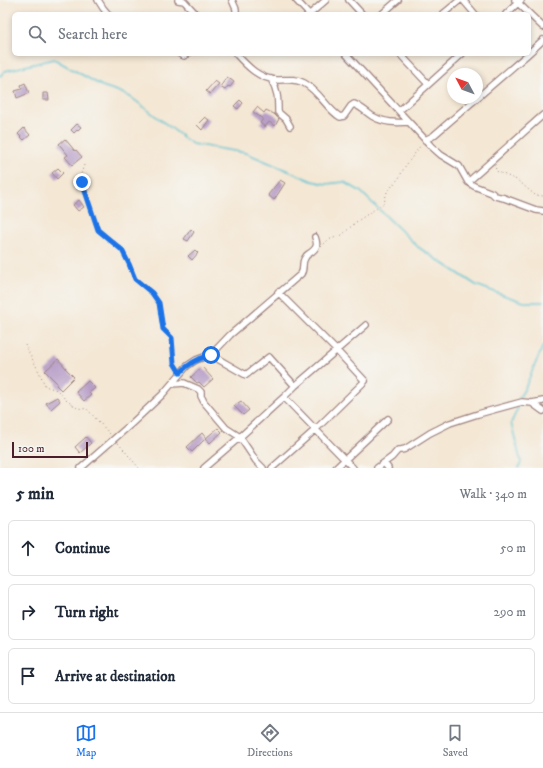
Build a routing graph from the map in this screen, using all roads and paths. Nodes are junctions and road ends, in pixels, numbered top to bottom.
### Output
1 (98, 0) edge
2 (178, 0) edge
3 (232, 0) edge
4 (296, 0) edge
5 (326, 0) edge
6 (349, 0) edge
7 (398, 0) edge
8 (460, 0) edge
9 (463, 0) edge
10 (518, 1) edge
11 (106, 12) edge
12 (194, 12) edge
13 (236, 12) edge
14 (308, 12) edge
15 (312, 12) edge
16 (360, 12) edge
17 (384, 12) edge
18 (445, 12) edge
19 (473, 12) edge
20 (508, 12) edge
21 (528, 12) edge
22 (531, 15) edge
23 (543, 28) edge
24 (543, 40) edge
25 (531, 50) edge
26 (238, 56) edge
27 (348, 56) edge
28 (402, 56) edge
29 (460, 56) edge
30 (525, 56) edge
31 (271, 79) junction
32 (428, 84) junction
33 (399, 111) junction
34 (543, 115) edge
35 (409, 122) junction
36 (290, 126) dead end
37 (425, 140) junction
38 (493, 161) junction
39 (84, 165) dead end
40 (468, 182) junction
41 (543, 196) edge
42 (543, 211) edge
43 (315, 237) dead end
44 (317, 246) junction
45 (278, 292) junction
46 (366, 325) dead end
47 (25, 345) dead end
48 (337, 351) junction
49 (211, 355) junction
50 (180, 373) junction
51 (172, 384) junction
52 (295, 386) junction
53 (284, 397) junction
54 (543, 401) edge
55 (532, 403) junction
56 (543, 411) edge
57 (388, 419) dead end
58 (315, 430) junction
59 (114, 438) junction
60 (240, 438) junction
61 (345, 460) junction
62 (384, 463) junction
63 (81, 468) edge
64 (139, 468) edge
65 (204, 468) edge
66 (263, 468) edge
67 (272, 468) edge
68 (336, 468) edge
69 (353, 468) edge
70 (377, 468) edge
71 (388, 468) edge

1 - 11 street
2 - 12 street
3 - 13 street
4 - 14 street
5 - 15 street
6 - 16 street
7 - 17 street
8 - 18 street
9 - 19 street
10 - 20 street
10 - 21 street
22 - 23 street
24 - 25 street
26 - 31 street
27 - 33 street
28 - 32 street
29 - 32 street
30 - 37 street
31 - 35 street
31 - 36 street
32 - 33 street
33 - 35 street
34 - 38 street
35 - 37 street
37 - 40 street
37 - 44 path
38 - 40 street
38 - 41 path
39 - 50 path
40 - 42 street
43 - 44 street
44 - 45 street
45 - 48 street
45 - 49 street
46 - 48 street
47 - 59 path
48 - 52 street
48 - 58 street
49 - 50 street
49 - 52 street
50 - 51 street
51 - 59 street
51 - 60 street
52 - 53 street
53 - 58 street
53 - 60 street
54 - 55 street
55 - 56 street
55 - 62 street
57 - 61 street
58 - 61 street
58 - 67 street
59 - 63 street
59 - 64 path
60 - 65 street
60 - 66 street
61 - 68 street
61 - 69 street
62 - 70 street
62 - 71 street

